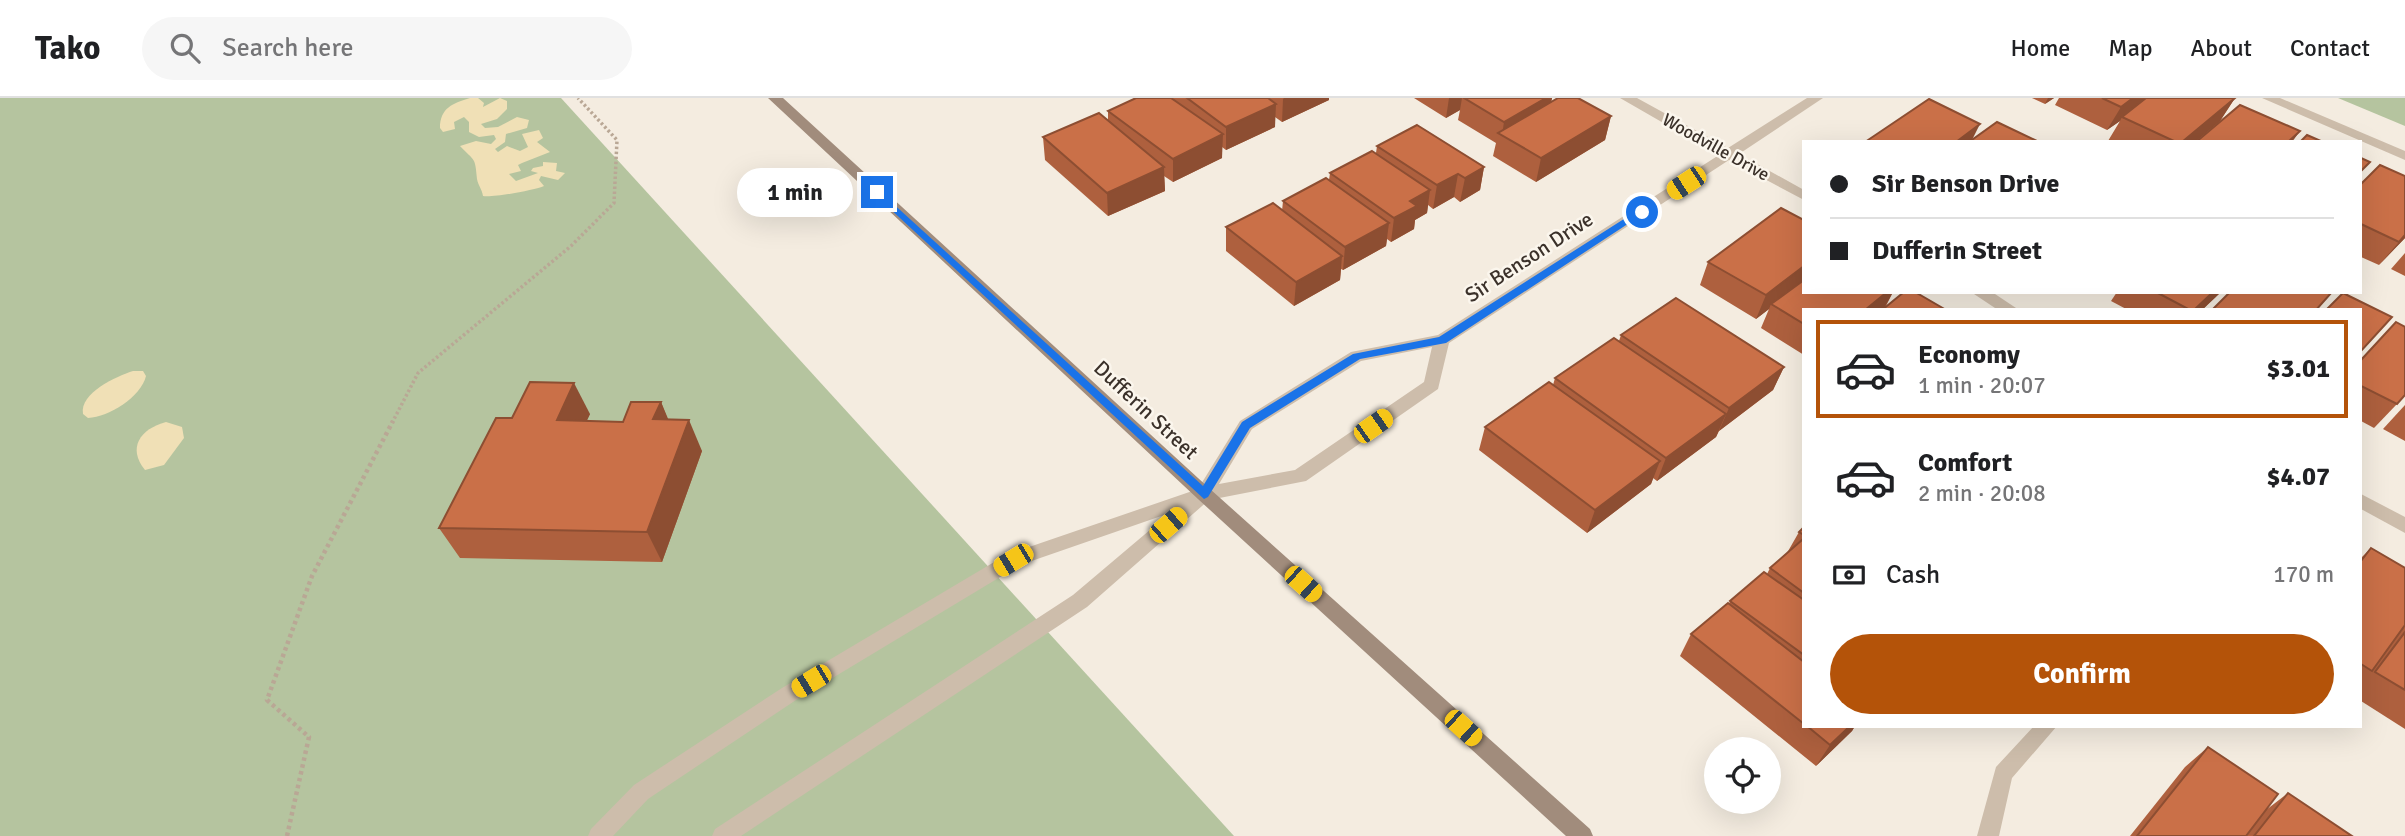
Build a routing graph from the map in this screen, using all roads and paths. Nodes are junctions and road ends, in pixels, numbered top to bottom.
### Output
1 (578, 98) edge
2 (775, 98) edge
3 (1628, 98) edge
4 (1816, 98) edge
5 (2269, 98) edge
6 (1730, 155) junction
7 (2405, 156) edge
8 (1802, 195) edge
9 (1983, 294) edge
10 (2007, 308) edge
11 (1442, 340) junction
12 (1204, 494) junction
13 (2362, 503) edge
14 (2405, 526) edge
15 (2045, 728) edge
16 (287, 836) edge
17 (599, 836) edge
18 (723, 836) edge
19 (1582, 836) edge
20 (1988, 836) edge

1 - 16 path
2 - 12 main road, Dufferin Street
3 - 6 street, Woodville Drive
4 - 6 street, Sir Benson Drive
5 - 7 street
6 - 8 street, Woodville Drive
6 - 11 street, Sir Benson Drive
9 - 10 street
11 - 12 street, Sir Benson Drive
11 - 12 street
12 - 17 street
12 - 18 street
12 - 19 main road, Dufferin Street
13 - 14 street
15 - 20 street

